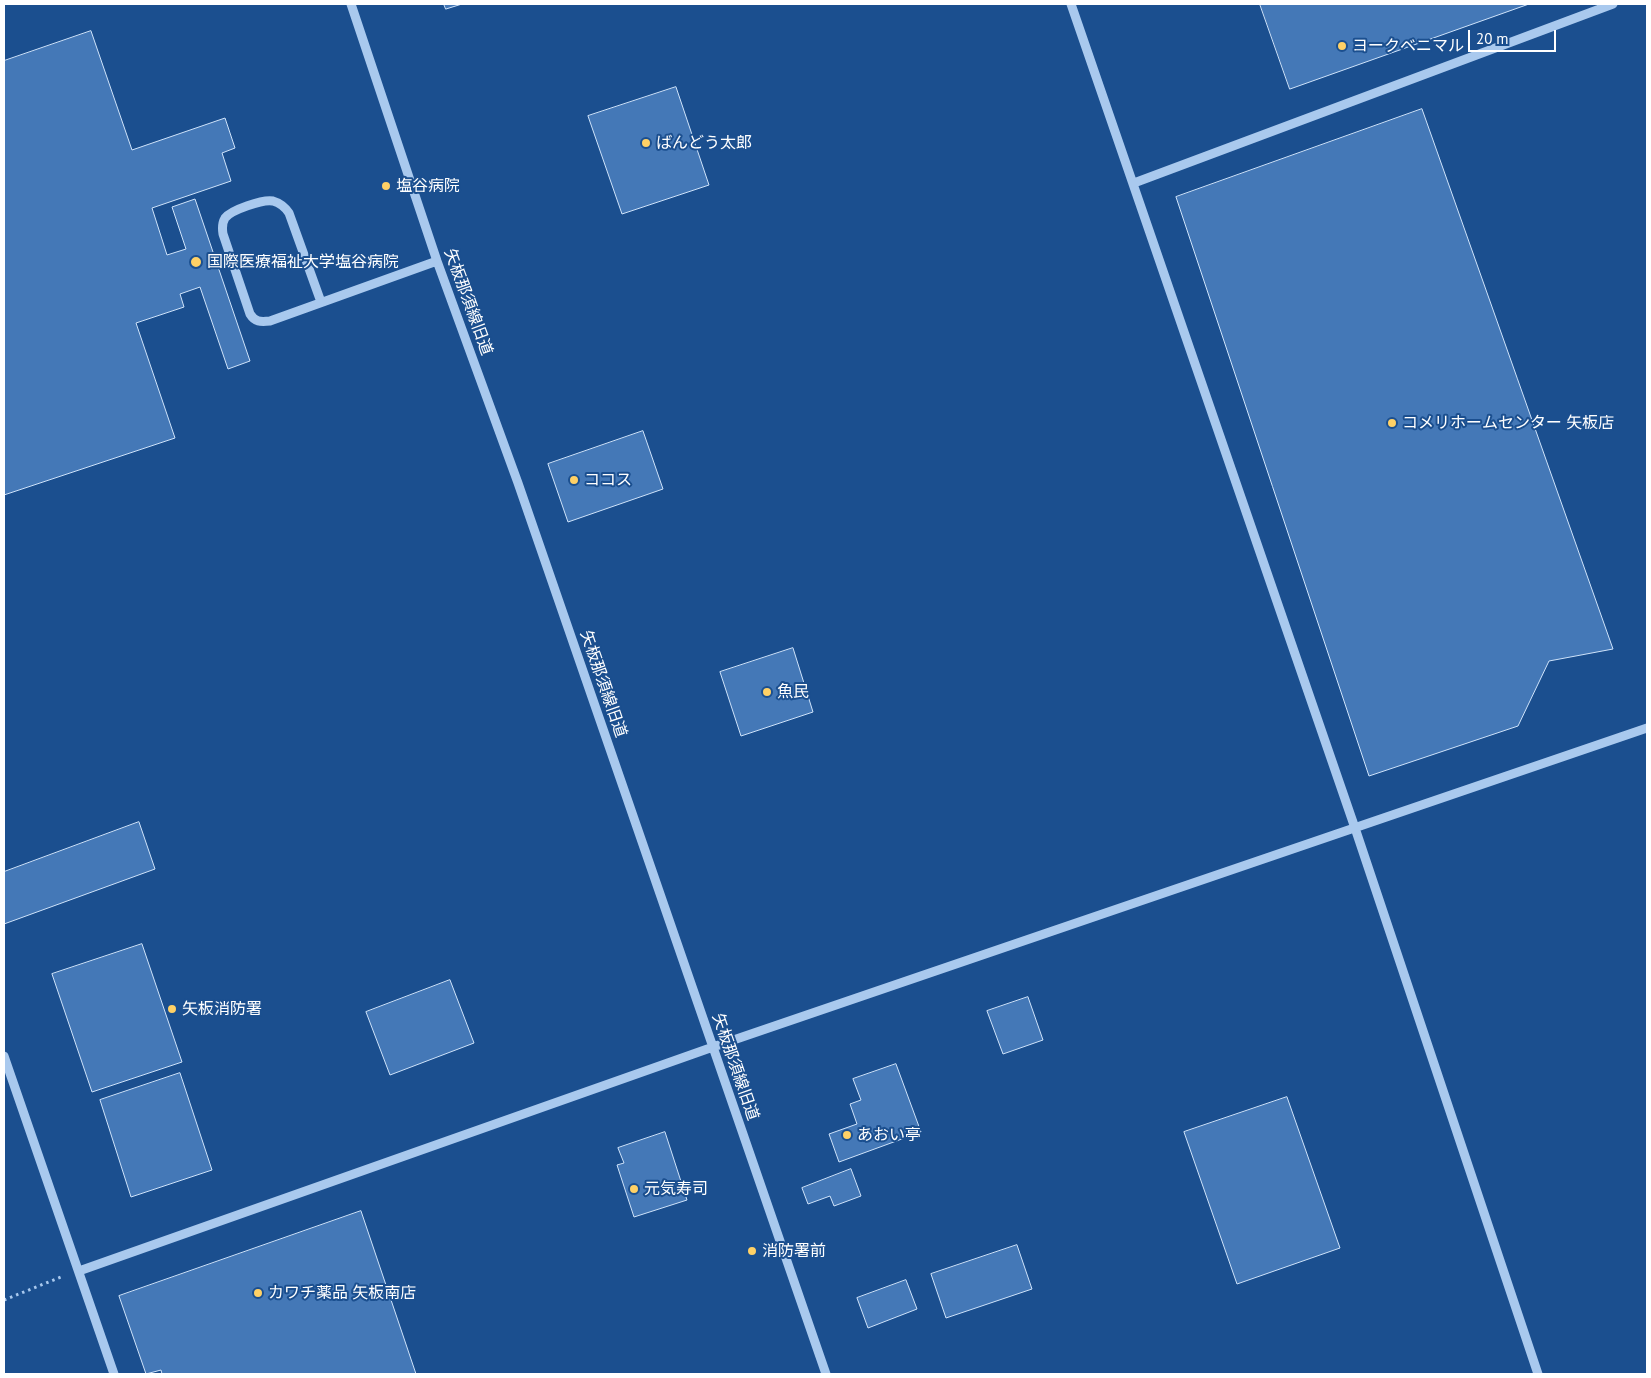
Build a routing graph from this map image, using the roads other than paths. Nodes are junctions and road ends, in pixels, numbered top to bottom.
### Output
1 (351, 4) edge
2 (1072, 4) edge
3 (1613, 4) edge
4 (1134, 183) junction
5 (437, 261) junction
6 (322, 302) junction
7 (1647, 728) edge
8 (1355, 828) junction
9 (713, 1047) junction
10 (4, 1056) edge
11 (79, 1271) junction
12 (114, 1374) edge
13 (826, 1374) edge
14 (1538, 1374) edge

1 - 5 street, 矢板那須線旧道
2 - 4 street
3 - 4 street
4 - 8 street
5 - 6 street
5 - 9 street, 矢板那須線旧道
6 - 6 street
7 - 8 street
8 - 9 street
8 - 14 street
9 - 11 street
9 - 13 street, 矢板那須線旧道
10 - 11 street
11 - 12 street

